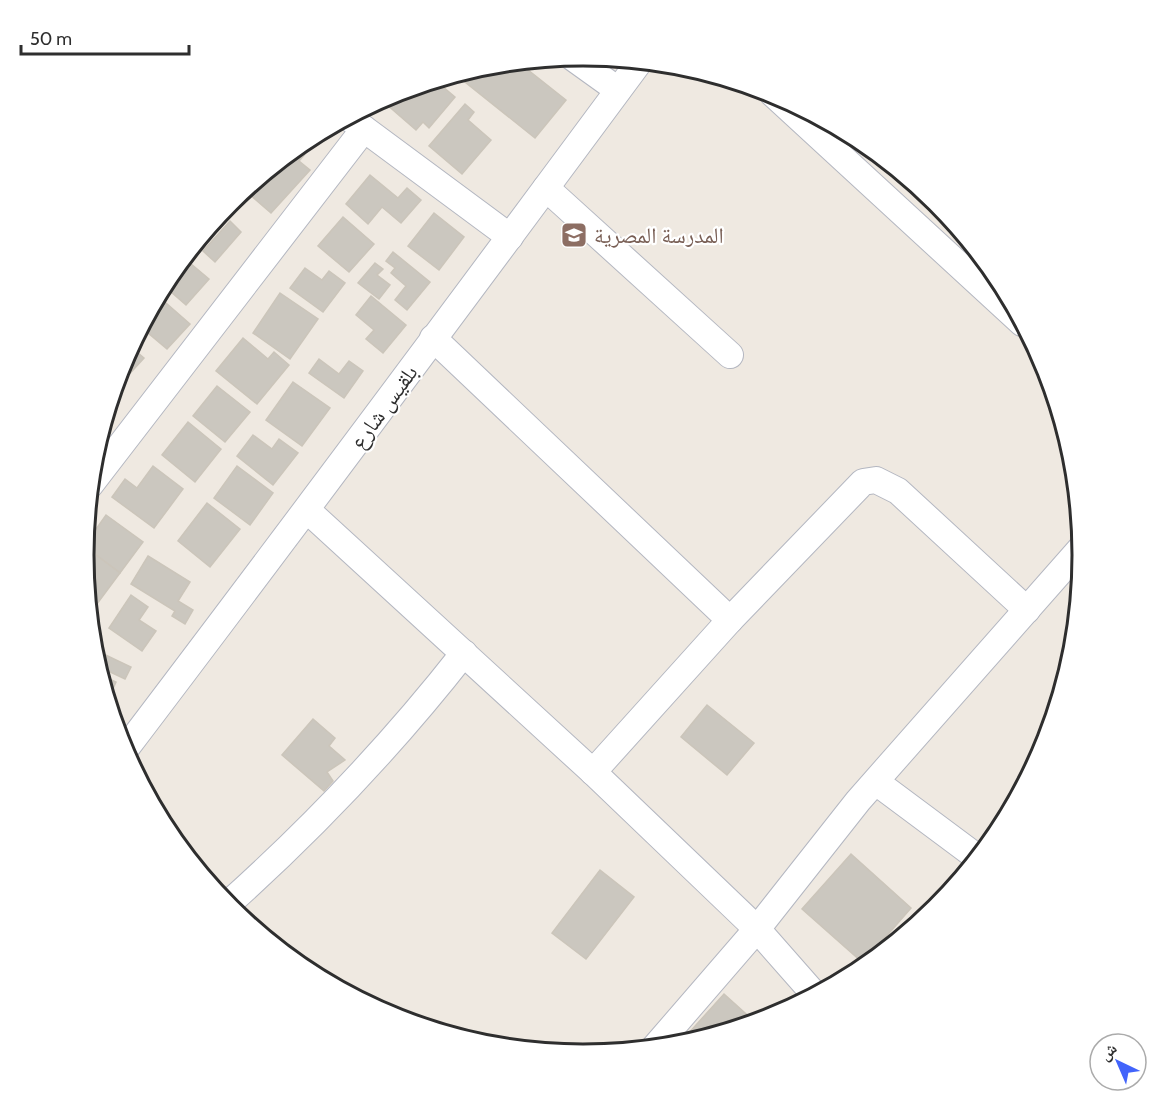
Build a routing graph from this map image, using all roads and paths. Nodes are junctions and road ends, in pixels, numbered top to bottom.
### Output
1 (585, 66) edge
2 (634, 69) edge
3 (618, 90) junction
4 (795, 114) edge
5 (356, 123) edge
6 (546, 188) junction
7 (510, 237) junction
8 (1002, 303) edge
9 (433, 338) junction
10 (730, 355) dead end
11 (106, 447) edge
12 (307, 510) junction
13 (1072, 559) edge
14 (1027, 610) junction
15 (730, 620) junction
16 (464, 653) junction
17 (131, 742) edge
18 (593, 772) junction
19 (876, 782) junction
20 (971, 853) edge
21 (234, 898) edge
22 (757, 929) junction
23 (809, 988) edge
24 (664, 1037) edge

1 - 3 street
2 - 3 street, بلقيس شارع
3 - 6 street, بلقيس شارع
4 - 8 street
5 - 7 street
5 - 11 street
6 - 7 street, بلقيس شارع
6 - 10 street
7 - 9 street, بلقيس شارع
9 - 12 street, بلقيس شارع
9 - 15 street
12 - 16 street
12 - 17 street, بلقيس شارع
13 - 14 street
14 - 15 street
14 - 19 street
15 - 18 street
16 - 18 street
16 - 21 street
18 - 22 street
19 - 20 street
19 - 22 street
22 - 23 street
22 - 24 street

